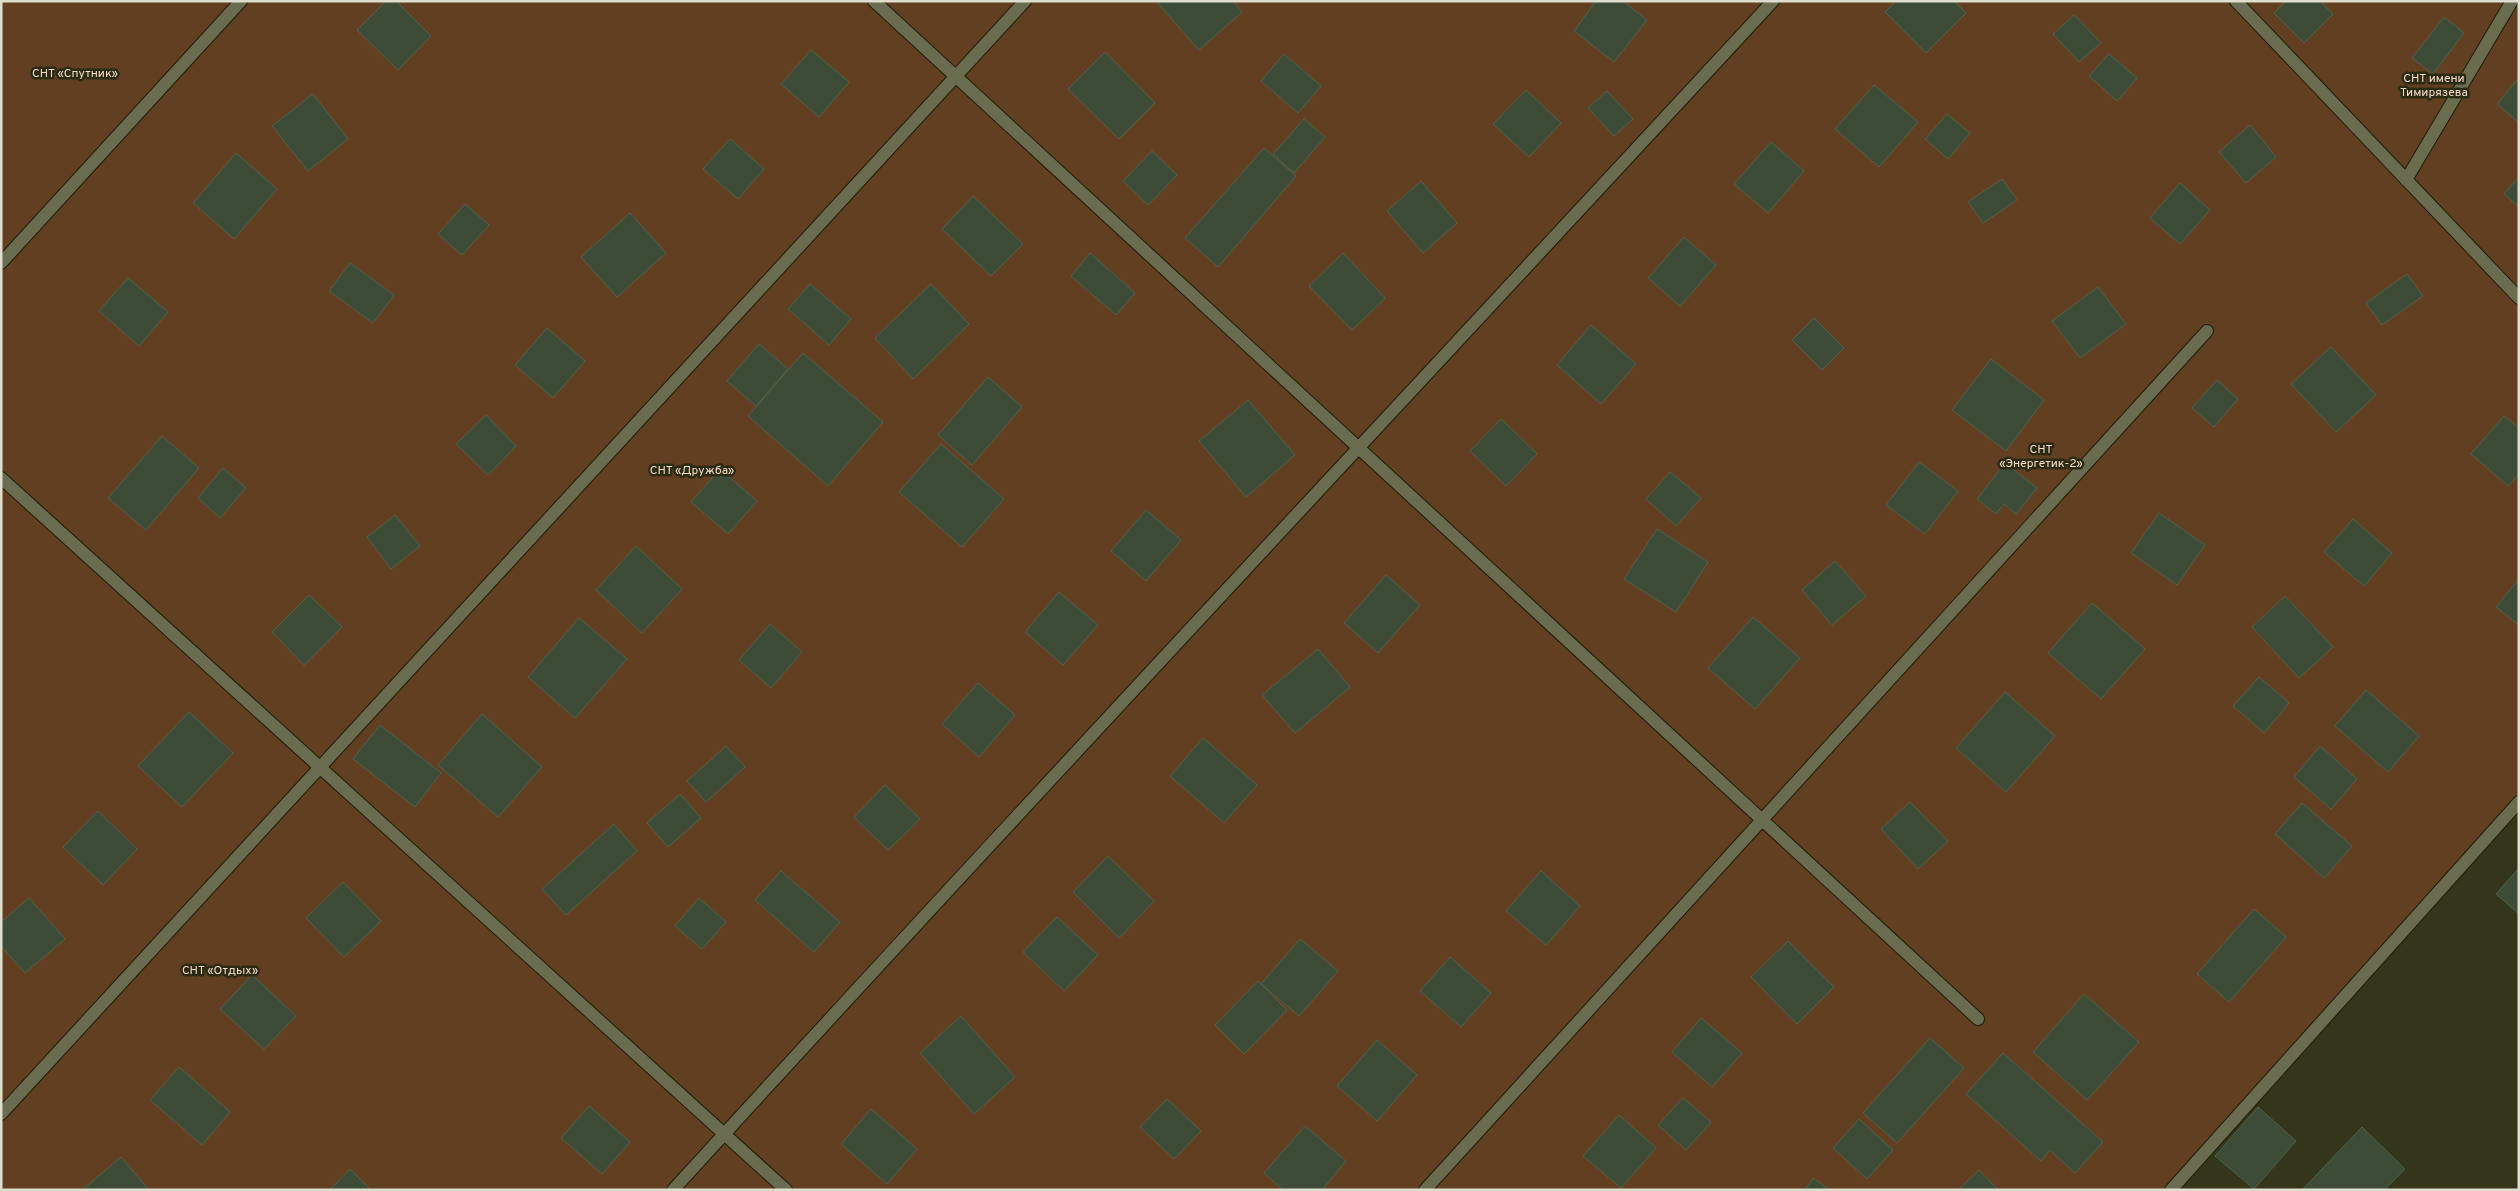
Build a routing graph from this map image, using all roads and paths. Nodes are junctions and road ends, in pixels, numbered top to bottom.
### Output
1 (241, 1) edge
2 (874, 1) edge
3 (1025, 1) edge
4 (1773, 1) edge
5 (2236, 1) edge
6 (2512, 1) edge
7 (956, 77) junction
8 (2406, 180) junction
9 (1, 263) edge
10 (2519, 298) edge
11 (2207, 332) dead end
12 (1357, 447) junction
13 (1, 478) edge
14 (320, 767) junction
15 (2519, 802) edge
16 (1762, 820) junction
17 (1978, 1019) dead end
18 (1, 1114) edge
19 (724, 1134) junction
20 (673, 1190) edge
21 (786, 1190) edge
22 (1425, 1190) edge
23 (2171, 1190) edge

1 - 9 street
2 - 7 street
3 - 7 street
4 - 12 street
5 - 8 street
6 - 8 street
7 - 12 street
7 - 14 street
8 - 10 street
11 - 16 street
12 - 16 street
12 - 19 street
13 - 14 street
14 - 18 street
14 - 19 street
15 - 23 street
16 - 17 street
16 - 22 street
19 - 20 street
19 - 21 street

